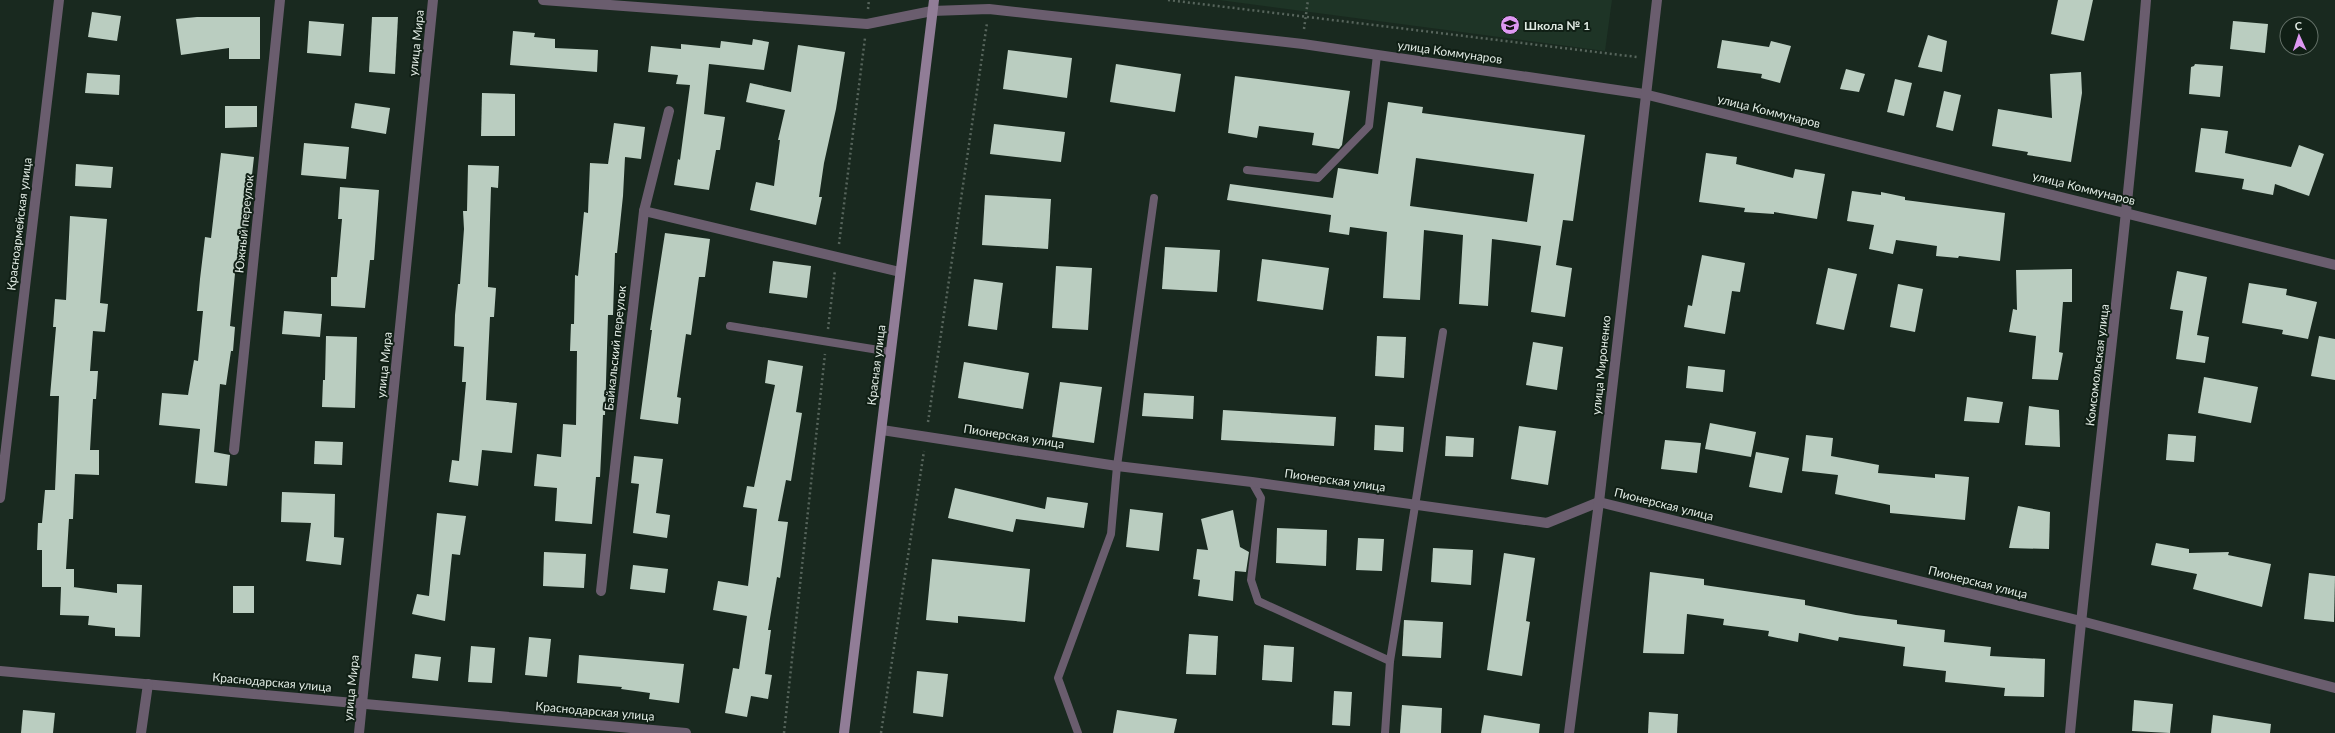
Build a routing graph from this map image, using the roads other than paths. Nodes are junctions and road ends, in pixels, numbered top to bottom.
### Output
1 (59, 0) edge
2 (280, 0) edge
3 (433, 0) edge
4 (543, 0) edge
5 (934, 0) edge
6 (1657, 0) edge
7 (2146, 0) edge
8 (932, 11) junction
9 (1377, 55) junction
10 (1644, 94) junction
11 (669, 111) dead end
12 (1247, 170) dead end
13 (1154, 198) dead end
14 (644, 211) junction
15 (2127, 212) junction
16 (2335, 265) edge
17 (900, 272) junction
18 (730, 326) dead end
19 (1443, 332) dead end
20 (891, 352) junction
21 (882, 430) junction
22 (234, 450) dead end
23 (1117, 466) junction
24 (1252, 482) junction
25 (0, 498) edge
26 (1599, 502) junction
27 (1415, 504) junction
28 (601, 591) dead end
29 (2081, 621) junction
30 (1390, 661) junction
31 (0, 671) edge
32 (148, 684) junction
33 (2335, 688) edge
34 (363, 703) junction
35 (141, 733) edge
36 (359, 733) edge
37 (686, 733) edge
38 (844, 733) edge
39 (1078, 733) edge
40 (1384, 733) edge
41 (1569, 733) edge
42 (2070, 733) edge

1 - 25 street, Красноармейская улица
2 - 22 street, Южный переулок
3 - 34 street, улица Мира
4 - 8 street, улица Коммунаров
5 - 8 main road, Красная улица
6 - 10 street, улица Мироненко
7 - 15 street, Комсомольская улица
8 - 9 street, улица Коммунаров
8 - 17 main road, Красная улица
9 - 10 street, улица Коммунаров
9 - 12 lane
10 - 15 street, улица Коммунаров
10 - 26 street, улица Мироненко
11 - 14 street, Байкальский переулок
13 - 23 lane
14 - 17 street
14 - 28 street, Байкальский переулок
15 - 16 street, улица Коммунаров
15 - 29 street, Комсомольская улица
17 - 20 main road, Красная улица
18 - 20 lane
19 - 27 lane
20 - 21 main road, Красная улица
21 - 23 street, Пионерская улица
21 - 38 main road, Красная улица
23 - 24 street, Пионерская улица
23 - 39 lane
24 - 27 street, Пионерская улица
24 - 30 lane
26 - 27 street, Пионерская улица
26 - 29 street, Пионерская улица
26 - 41 street, улица Мироненко
27 - 30 lane
29 - 33 street, Пионерская улица
29 - 42 street, Комсомольская улица
30 - 40 lane
31 - 32 street, Краснодарская улица
32 - 34 street, Краснодарская улица
32 - 35 street
34 - 36 street, улица Мира
34 - 37 street, Краснодарская улица

